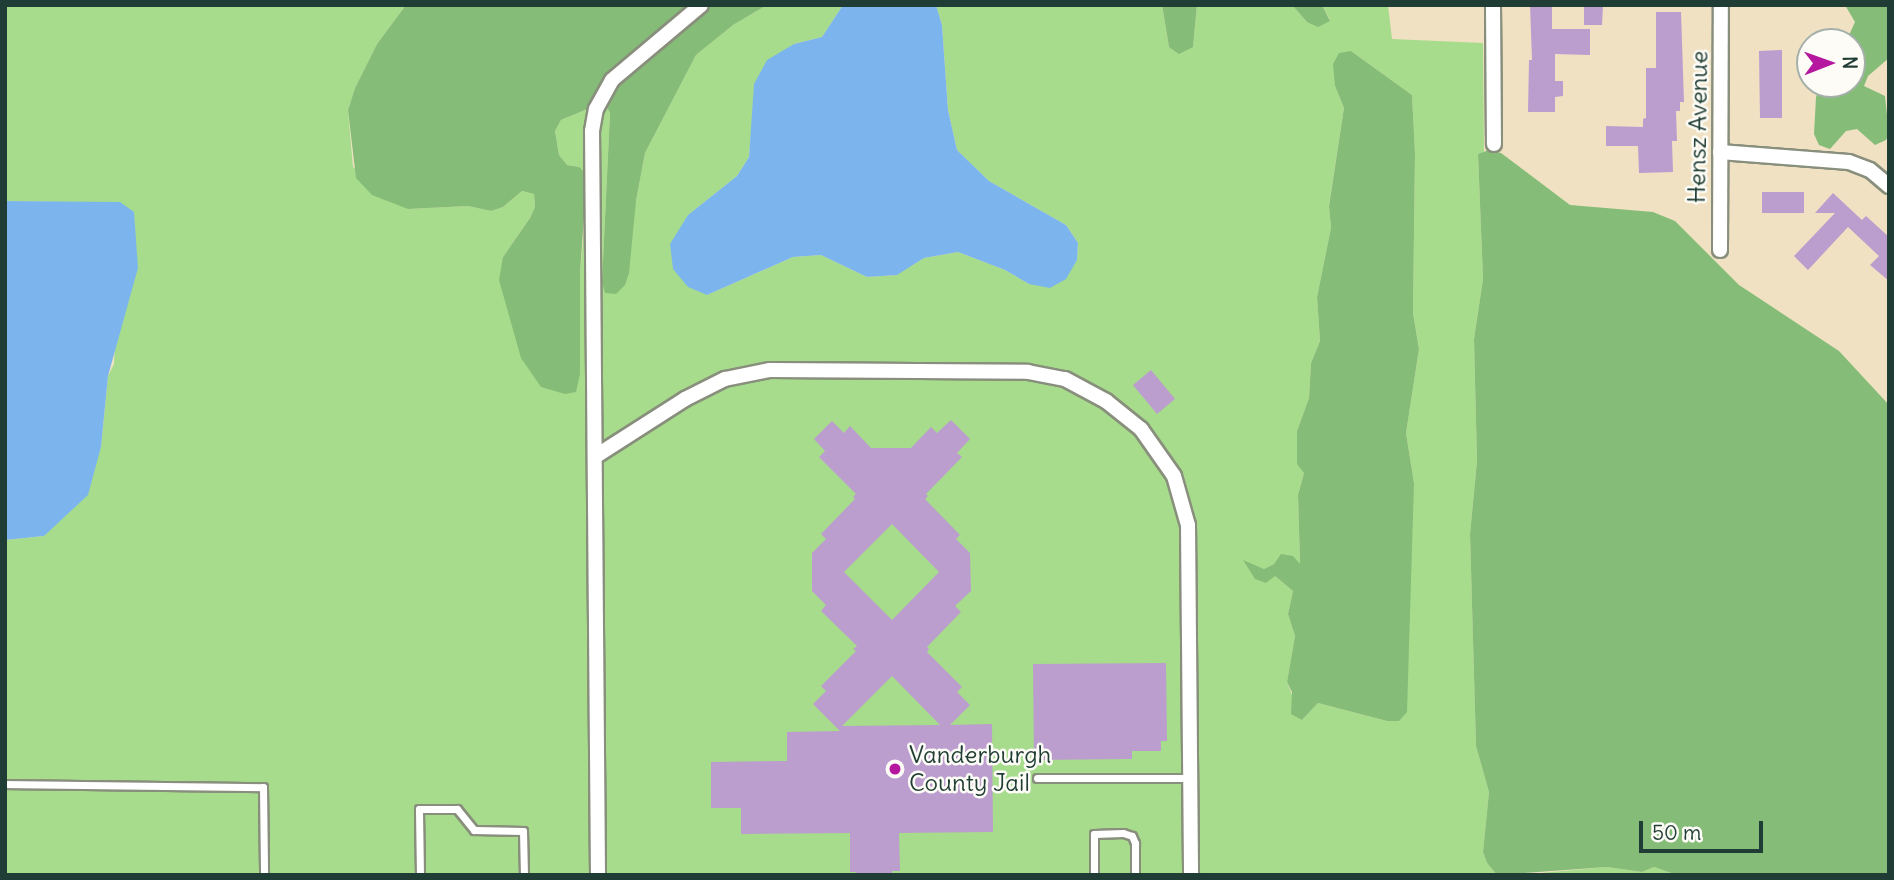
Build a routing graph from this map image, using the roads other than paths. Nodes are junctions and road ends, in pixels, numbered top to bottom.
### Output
1 (702, 5) edge
2 (1493, 5) edge
3 (1721, 5) edge
4 (1494, 144) dead end
5 (1720, 152) junction
6 (1889, 186) edge
7 (1720, 250) dead end
8 (596, 456) junction
9 (1037, 778) dead end
10 (1190, 778) junction
11 (5, 785) edge
12 (264, 875) edge
13 (420, 875) edge
14 (524, 875) edge
15 (598, 875) edge
16 (1094, 875) edge
17 (1135, 875) edge
18 (1191, 875) edge

1 - 8 street
2 - 4 street
3 - 5 street, Hensz Avenue
5 - 6 street
5 - 7 street, Hensz Avenue
8 - 10 street
8 - 15 street
9 - 10 lane
10 - 18 street
11 - 12 lane
13 - 14 lane
16 - 17 lane

